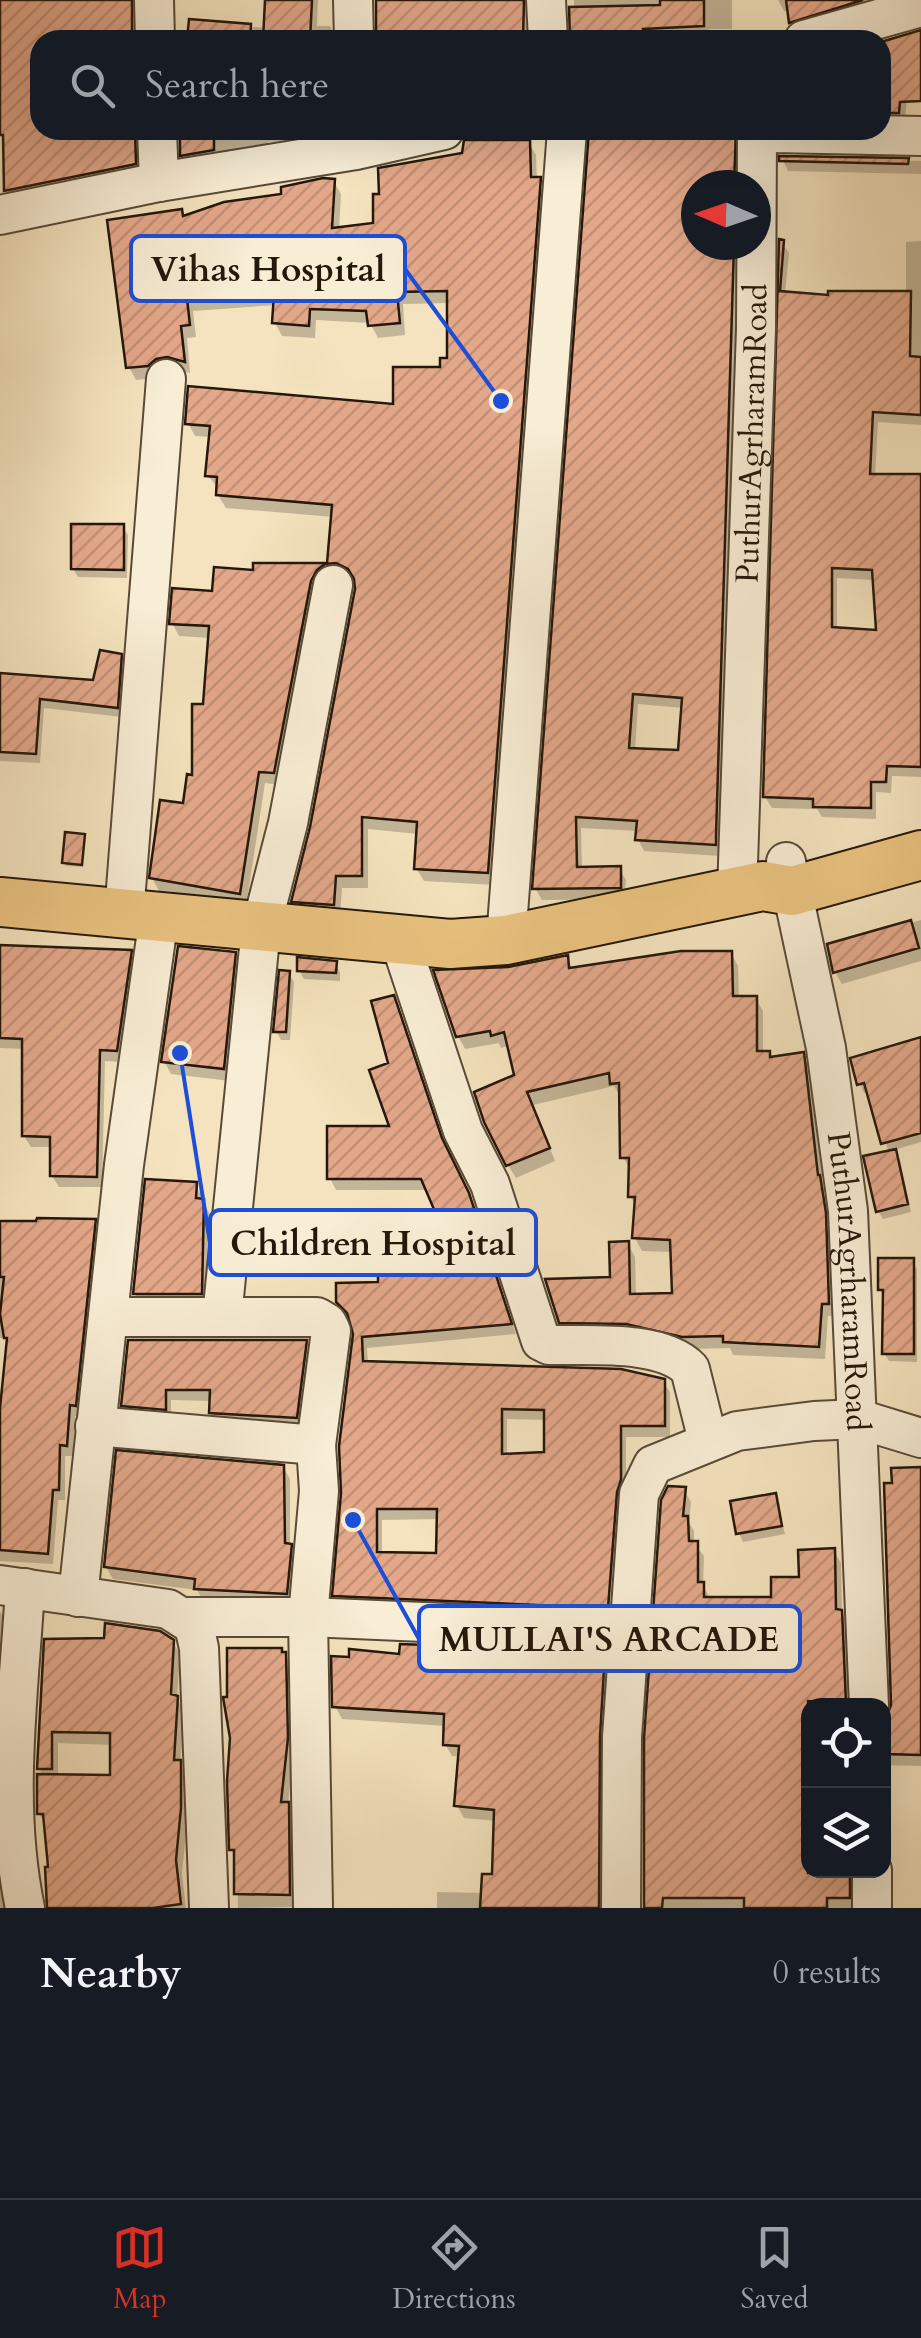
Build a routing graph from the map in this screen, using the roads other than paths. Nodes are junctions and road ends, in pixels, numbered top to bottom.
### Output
1 (154, 0) edge
2 (353, 0) edge
3 (546, 0) edge
4 (921, 7) edge
5 (155, 30) edge
6 (354, 30) edge
7 (548, 30) edge
8 (839, 30) edge
9 (891, 136) edge
10 (921, 136) edge
11 (157, 140) edge
12 (356, 140) edge
13 (566, 140) edge
14 (757, 140) edge
15 (159, 182) junction
16 (0, 214) edge
17 (166, 379) dead end
18 (333, 585) dead end
19 (921, 822) edge
20 (921, 855) edge
21 (770, 883) junction
22 (0, 902) edge
23 (142, 916) junction
24 (260, 928) junction
25 (506, 940) junction
26 (400, 941) junction
27 (108, 1317) junction
28 (222, 1317) junction
29 (859, 1419) junction
30 (96, 1426) junction
31 (921, 1438) edge
32 (708, 1441) junction
33 (316, 1445) junction
34 (12, 1587) edge
35 (78, 1597) junction
36 (184, 1616) junction
37 (308, 1617) junction
38 (630, 1631) junction
39 (869, 1698) edge
40 (872, 1878) edge
41 (25, 1908) edge
42 (209, 1908) edge
43 (313, 1908) edge
44 (620, 1908) edge
45 (872, 1908) edge

1 - 5 street
2 - 6 street
3 - 7 street
4 - 8 street
9 - 10 street, PuthurAgrharamRoad
11 - 15 street
12 - 15 street
13 - 25 street
14 - 21 street, PuthurAgrharamRoad
15 - 16 street
17 - 23 street
18 - 24 street
19 - 21 main road
20 - 21 main road
21 - 25 main road
21 - 29 street, PuthurAgrharamRoad
22 - 23 main road
23 - 24 main road
23 - 27 street
24 - 26 main road
24 - 28 street
25 - 26 main road
26 - 32 street
27 - 28 street
27 - 30 street
28 - 33 street
29 - 31 street
29 - 32 street
29 - 39 street, PuthurAgrharamRoad
30 - 33 street
30 - 35 street
32 - 38 street
33 - 37 street
34 - 35 street
34 - 41 street
35 - 36 street
36 - 37 street
36 - 42 street
37 - 38 street
37 - 43 street
38 - 44 street
40 - 45 street

